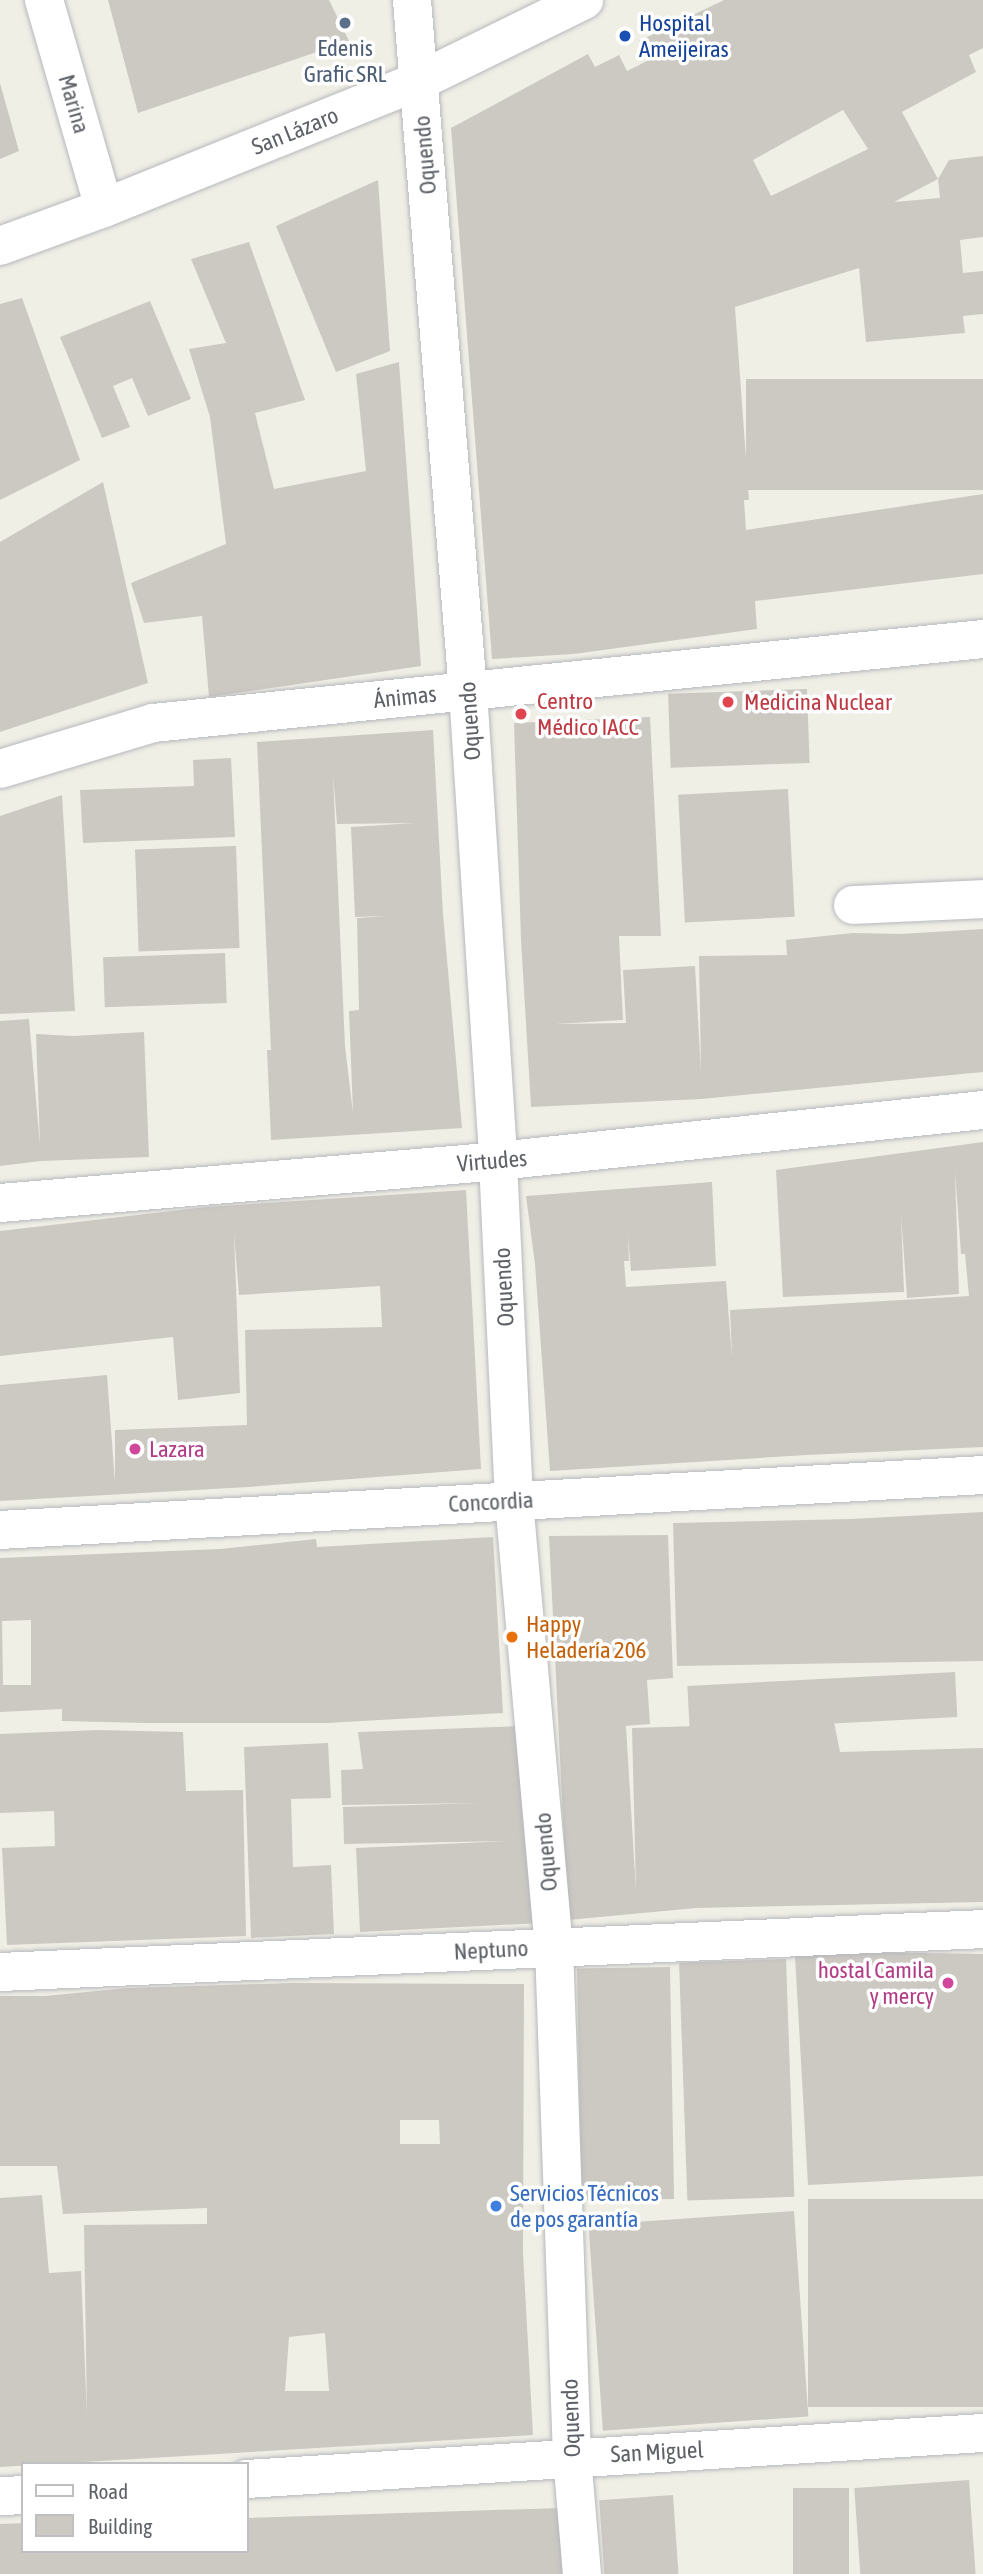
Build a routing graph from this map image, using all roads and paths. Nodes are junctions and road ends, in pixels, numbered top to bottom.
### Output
1 (44, 0) edge
2 (412, 0) edge
3 (584, 0) edge
4 (419, 81) junction
5 (104, 208) junction
6 (0, 246) edge
7 (983, 639) edge
8 (468, 691) junction
9 (0, 769) edge
10 (983, 899) edge
11 (853, 905) dead end
12 (983, 1110) edge
13 (498, 1161) junction
14 (0, 1203) edge
15 (983, 1475) edge
16 (514, 1501) junction
17 (0, 1530) edge
18 (983, 1929) edge
19 (554, 1947) junction
20 (0, 1972) edge
21 (983, 2433) edge
22 (572, 2457) junction
23 (248, 2479) edge
24 (21, 2495) edge
25 (0, 2496) edge
26 (582, 2574) edge

1 - 5 street, Marina
2 - 4 street, Oquendo
3 - 4 street, San Lázaro
4 - 5 street, San Lázaro
4 - 8 street, Oquendo
5 - 6 street, San Lázaro
7 - 8 street, Ánimas
8 - 9 street, Ánimas
8 - 13 street, Oquendo
10 - 11 street
12 - 13 street, Virtudes
13 - 14 street, Virtudes
13 - 16 street, Oquendo
15 - 16 street, Concordia
16 - 17 street, Concordia
16 - 19 street, Oquendo
18 - 19 street, Neptuno
19 - 20 street, Neptuno
19 - 22 street, Oquendo
21 - 22 street, San Miguel
22 - 23 street, San Miguel
22 - 26 street, Oquendo
24 - 25 street

